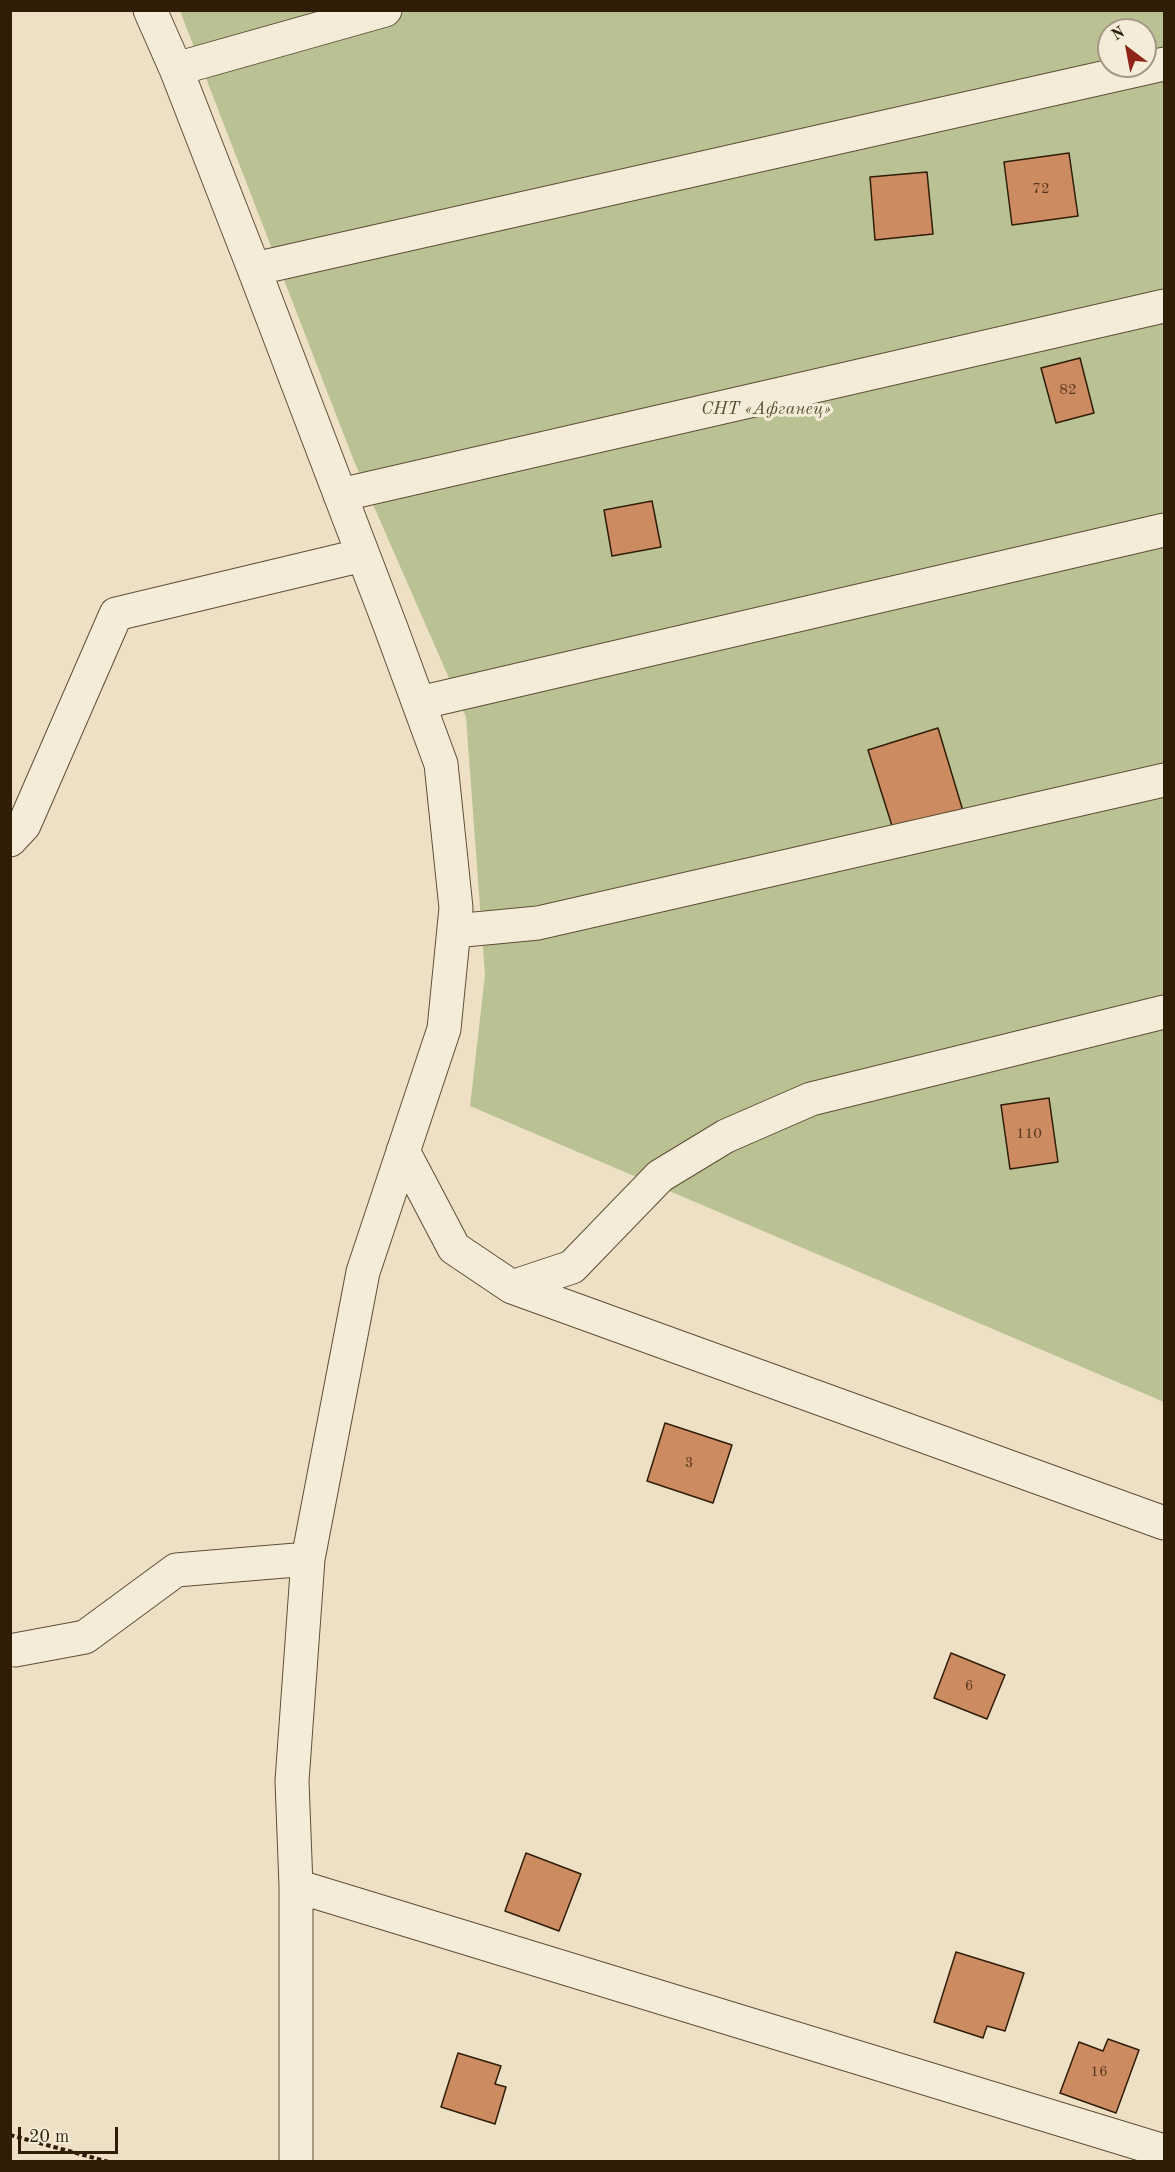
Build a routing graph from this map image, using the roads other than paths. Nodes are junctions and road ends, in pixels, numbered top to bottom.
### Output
1 (150, 10) edge
2 (385, 10) edge
3 (1164, 64) edge
4 (176, 69) junction
5 (254, 269) junction
6 (1164, 306) edge
7 (340, 495) junction
8 (1164, 530) edge
9 (363, 555) junction
10 (419, 703) junction
11 (1164, 780) edge
12 (10, 840) edge
13 (454, 931) junction
14 (1164, 1012) edge
15 (404, 1151) junction
16 (512, 1287) junction
17 (1164, 1523) edge
18 (308, 1559) junction
19 (15, 1650) dead end
20 (296, 1886) junction
21 (1164, 2151) edge
22 (296, 2162) edge

1 - 4 street
2 - 4 street
3 - 5 street
4 - 5 street
5 - 7 street
6 - 7 street
7 - 9 street
8 - 10 street
9 - 10 street
9 - 12 street
10 - 13 street
11 - 13 street
13 - 15 street
14 - 16 street
15 - 16 street
15 - 18 street
16 - 17 street
18 - 19 street
18 - 20 street
20 - 21 street
20 - 22 street

